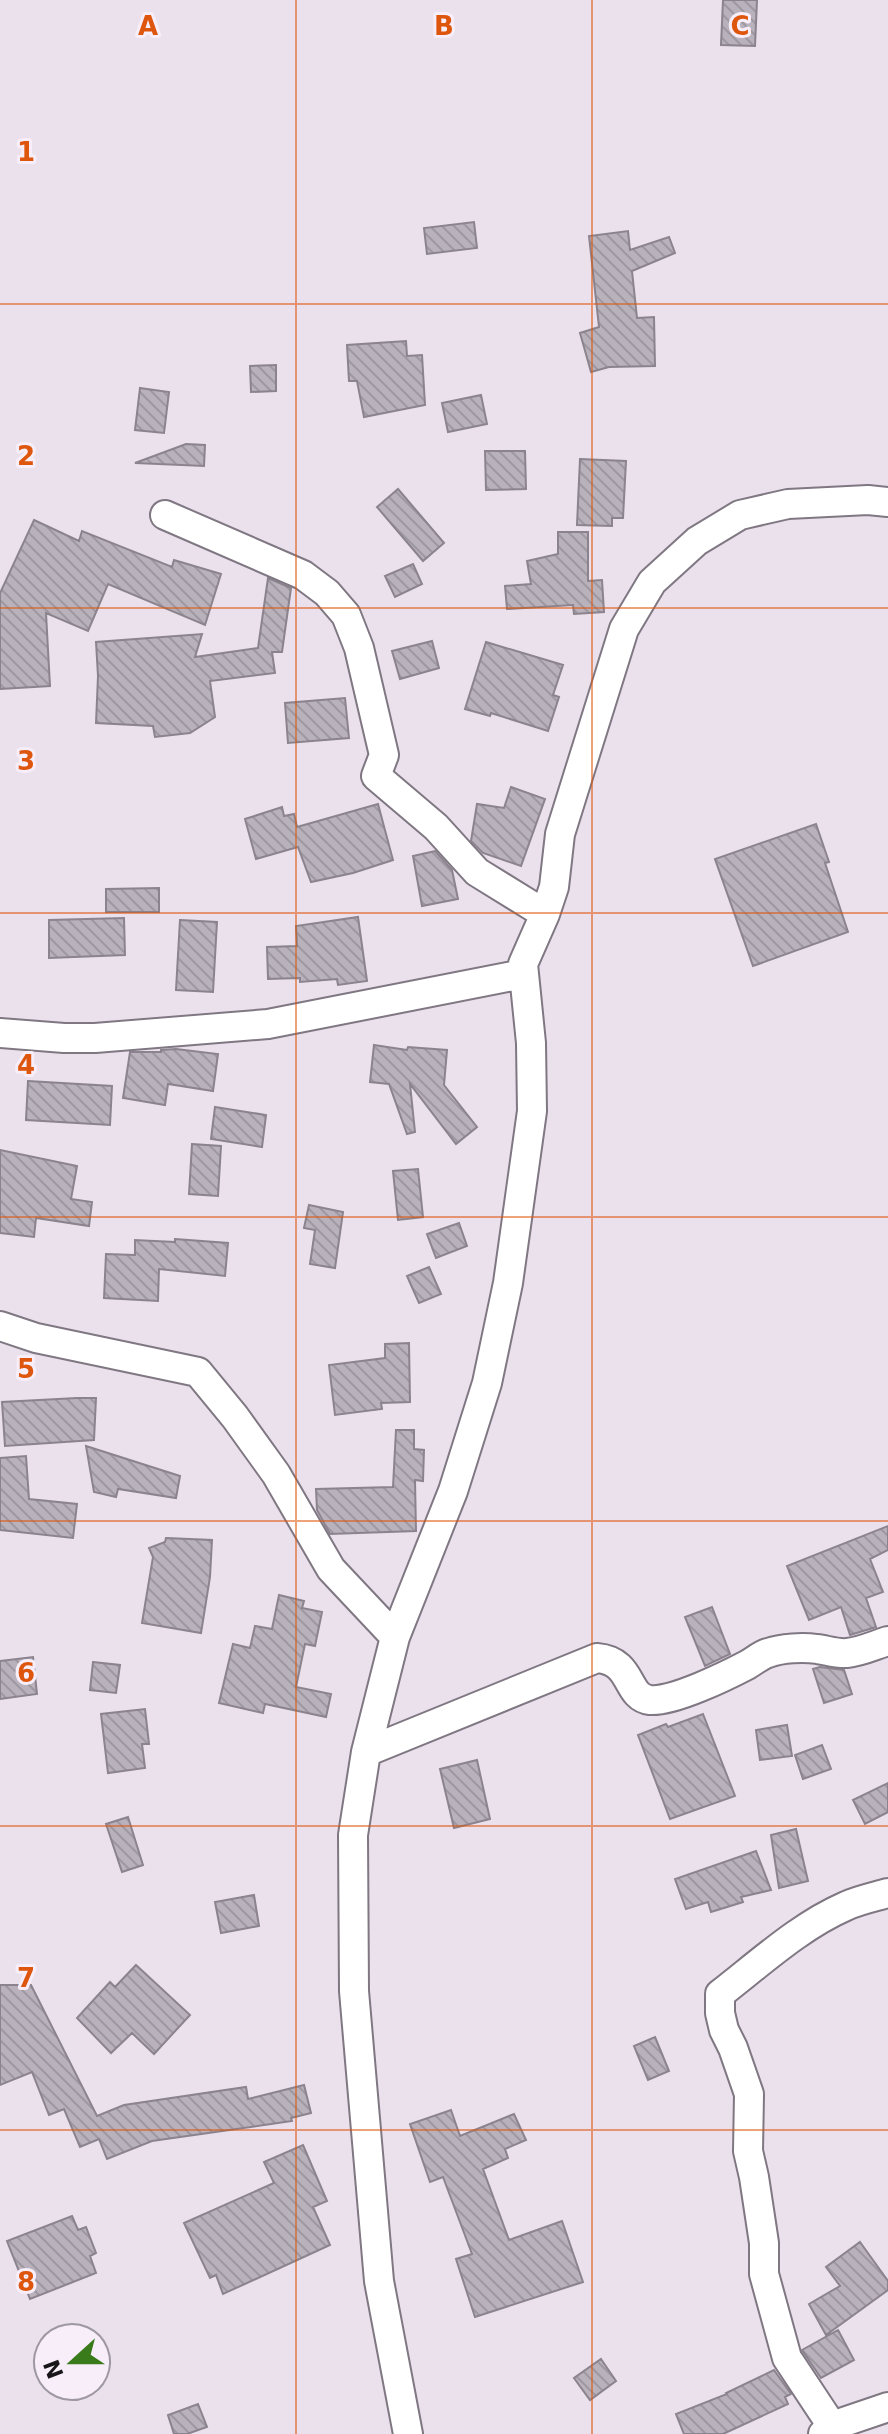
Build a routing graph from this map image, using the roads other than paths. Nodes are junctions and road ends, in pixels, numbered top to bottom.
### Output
1 (888, 502) edge
2 (165, 515) dead end
3 (545, 914) junction
4 (523, 974) junction
5 (0, 1033) edge
6 (0, 1326) edge
7 (395, 1637) junction
8 (888, 1641) edge
9 (366, 1752) junction
10 (888, 1893) edge
11 (888, 2407) edge
12 (827, 2430) edge
13 (408, 2434) edge

1 - 3 street
2 - 3 street
3 - 4 street
4 - 5 street
4 - 7 street
6 - 7 street
7 - 9 street
8 - 9 street
9 - 13 street
10 - 12 street
11 - 12 street

